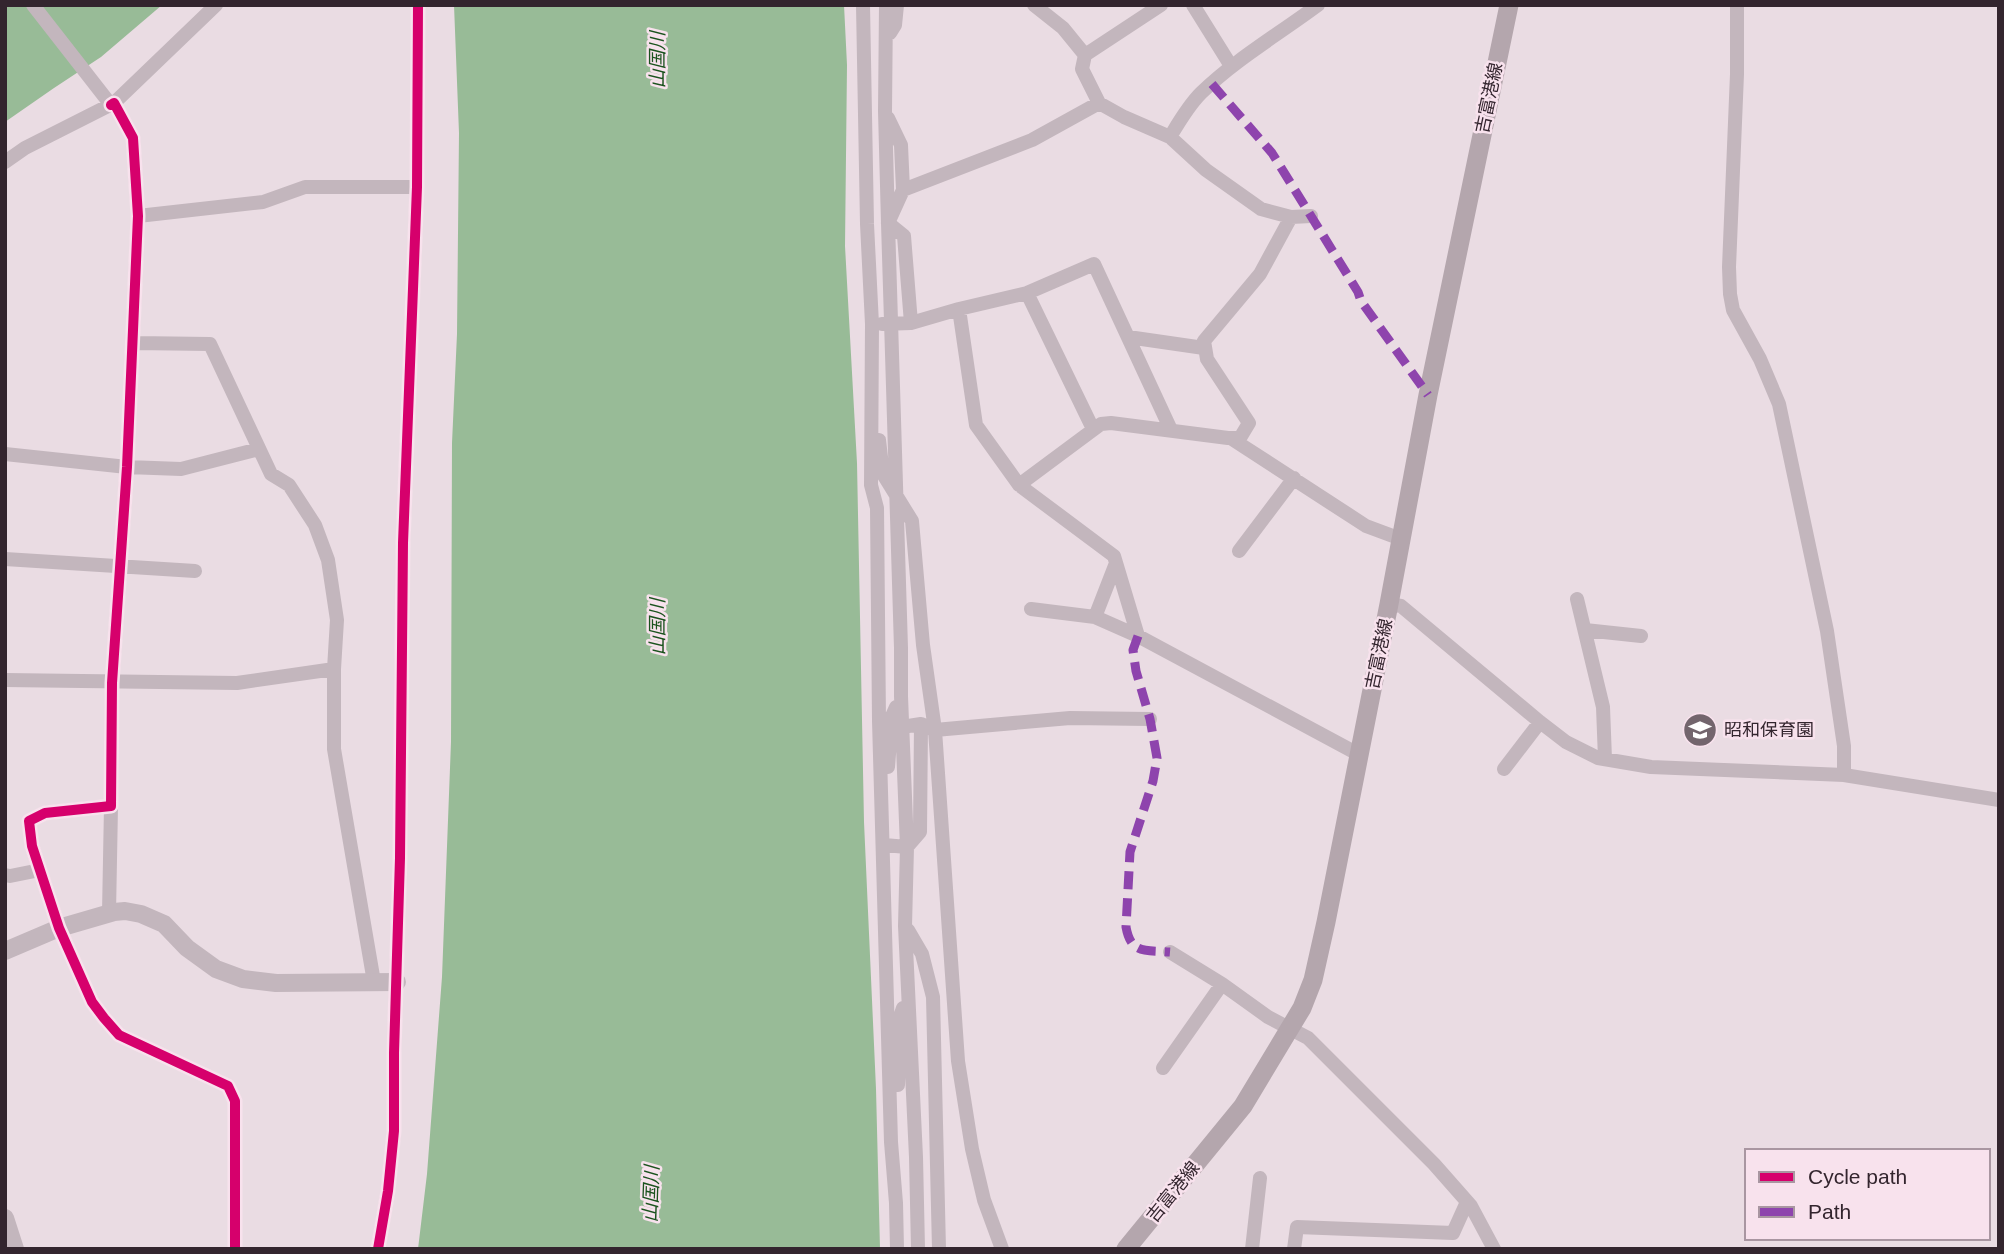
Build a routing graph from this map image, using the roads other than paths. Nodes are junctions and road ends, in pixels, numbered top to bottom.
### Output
1 (33, 5) edge
2 (216, 5) edge
3 (418, 5) edge
4 (863, 5) edge
5 (886, 5) edge
6 (897, 5) edge
7 (1034, 5) edge
8 (1161, 5) edge
9 (1193, 5) edge
10 (1318, 5) edge
11 (1508, 5) edge
12 (1738, 5) edge
13 (885, 40) junction
14 (1085, 55) junction
15 (1231, 66) junction
16 (1099, 103) junction
17 (112, 104) junction
18 (885, 111) junction
19 (1170, 137) junction
20 (5, 162) edge
21 (417, 187) junction
22 (904, 190) junction
23 (138, 216) junction
24 (1311, 216) dead end
25 (1291, 217) junction
26 (888, 223) junction
27 (867, 224) junction
28 (1027, 293) junction
29 (959, 309) junction
30 (911, 323) junction
31 (872, 324) junction
32 (890, 324) junction
33 (1128, 337) junction
34 (134, 342) junction
35 (1204, 348) junction
36 (871, 383) junction
37 (1093, 429) junction
38 (1171, 430) junction
39 (1232, 439) junction
40 (259, 449) junction
41 (5, 454) edge
42 (127, 467) junction
43 (1294, 478) junction
44 (1019, 485) junction
45 (896, 497) junction
46 (1401, 539) junction
47 (1239, 551) dead end
48 (5, 559) edge
49 (1116, 564) junction
50 (120, 566) junction
51 (195, 571) dead end
52 (1577, 599) dead end
53 (1389, 604) junction
54 (1031, 608) dead end
55 (1095, 617) junction
56 (1585, 630) junction
57 (1138, 635) junction
58 (1641, 636) dead end
59 (334, 669) junction
60 (5, 680) edge
61 (112, 683) junction
62 (1150, 719) dead end
63 (891, 721) junction
64 (1540, 722) junction
65 (928, 727) junction
66 (1358, 754) junction
67 (1605, 760) junction
68 (1504, 769) dead end
69 (1844, 775) junction
70 (1999, 800) edge
71 (111, 806) junction
72 (883, 839) junction
73 (907, 847) junction
74 (40, 870) junction
75 (5, 875) edge
76 (109, 913) junction
77 (905, 926) junction
78 (59, 928) junction
79 (5, 951) edge
80 (1170, 952) dead end
81 (374, 982) junction
82 (397, 982) junction
83 (1222, 984) junction
84 (907, 995) junction
85 (887, 1002) junction
86 (1290, 1029) junction
87 (956, 1035) junction
88 (935, 1038) junction
89 (911, 1040) junction
90 (1163, 1068) dead end
91 (891, 1142) junction
92 (937, 1153) junction
93 (916, 1157) junction
94 (1260, 1178) dead end
95 (916, 1201) junction
96 (1467, 1202) junction
97 (896, 1203) junction
98 (5, 1218) edge
99 (15, 1249) edge
100 (235, 1249) edge
101 (378, 1249) edge
102 (897, 1249) edge
103 (918, 1249) edge
104 (939, 1249) edge
105 (1002, 1249) edge
106 (1126, 1249) edge
107 (1252, 1249) edge
108 (1294, 1249) edge
109 (1494, 1249) edge

1 - 17 street
2 - 17 street
3 - 21 street
4 - 27 street
5 - 13 street
6 - 13 street
7 - 14 street
8 - 14 street
9 - 15 street
10 - 15 street
11 - 46 main road, 吉富港線
12 - 69 street
13 - 18 street
14 - 16 street
15 - 19 street
16 - 19 street
16 - 22 street
17 - 20 street
17 - 23 street
18 - 22 street
18 - 26 street
19 - 25 street
21 - 23 street
21 - 82 street
22 - 26 street
23 - 34 street
24 - 25 street
25 - 35 street
26 - 27 street
26 - 30 street
26 - 32 street
27 - 31 street
28 - 29 street
28 - 33 street
28 - 37 street
29 - 30 street
29 - 44 street
30 - 32 street
31 - 32 street
31 - 36 street
32 - 45 street
33 - 35 street
33 - 38 street
34 - 40 street
34 - 42 street
35 - 39 street
36 - 45 street
36 - 63 street
37 - 38 street
37 - 44 street
38 - 39 street
39 - 43 street
40 - 42 street
40 - 59 street
41 - 42 street
42 - 50 street
43 - 46 street
43 - 47 street
44 - 49 street
45 - 63 street
45 - 65 street
46 - 53 main road, 吉富港線
48 - 50 street
49 - 55 street
49 - 57 street
50 - 51 street
50 - 61 street
52 - 56 street
53 - 64 street
53 - 66 main road, 吉富港線
54 - 55 street
55 - 57 street
56 - 58 street
56 - 67 street
57 - 66 street
59 - 61 street
59 - 81 street
60 - 61 street
61 - 71 street
62 - 65 street
63 - 65 street
63 - 72 street
63 - 73 street
64 - 67 street
64 - 68 street
65 - 73 street
65 - 87 street
66 - 86 main road, 吉富港線
67 - 69 street
69 - 70 street
71 - 74 street
71 - 76 street
72 - 73 street
72 - 85 street
73 - 77 street
74 - 75 street
74 - 78 street
76 - 78 street
76 - 81 street
77 - 84 street
77 - 88 street
78 - 79 street
78 - 100 street
80 - 83 street
81 - 82 street
82 - 101 street
83 - 86 street
83 - 90 street
84 - 85 street
84 - 89 street
84 - 91 street
85 - 91 street
86 - 96 street
86 - 106 main road, 吉富港線
87 - 88 street
87 - 105 street
88 - 89 street
88 - 92 street
89 - 93 street
91 - 97 street
92 - 93 street
92 - 104 street
93 - 95 street
94 - 107 street
95 - 97 street
95 - 103 street
96 - 108 street
96 - 109 street
97 - 102 street
98 - 99 street

